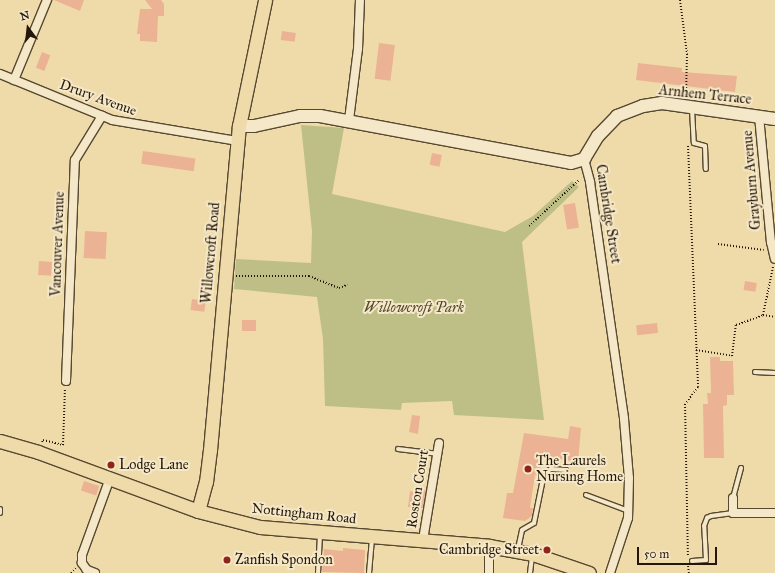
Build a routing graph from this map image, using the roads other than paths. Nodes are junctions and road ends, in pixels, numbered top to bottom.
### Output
1 (47, 0) edge
2 (265, 0) edge
3 (360, 0) edge
4 (0, 74) edge
5 (14, 80) junction
6 (689, 108) junction
7 (102, 116) junction
8 (759, 116) junction
9 (775, 119) edge
10 (349, 120) junction
11 (239, 126) junction
12 (238, 141) junction
13 (584, 159) junction
14 (706, 169) dead end
15 (774, 256) edge
16 (754, 372) dead end
17 (775, 373) edge
18 (66, 381) road end
19 (0, 441) edge
20 (439, 443) dead end
21 (398, 449) dead end
22 (437, 454) junction
23 (741, 468) dead end
24 (566, 470) dead end
25 (110, 478) junction
26 (586, 495) dead end
27 (733, 498) joint
28 (0, 509) edge
29 (198, 511) junction
30 (629, 511) junction
31 (775, 512) edge
32 (0, 513) edge
33 (733, 514) junction
34 (320, 533) junction
35 (372, 537) junction
36 (423, 540) junction
37 (490, 546) junction
38 (518, 550) junction
39 (533, 554) junction
40 (690, 561) road end
41 (95, 573) edge
42 (318, 573) edge
43 (369, 573) edge
44 (489, 573) edge
45 (530, 573) edge
46 (590, 573) edge
47 (610, 573) edge

1 - 5 street
2 - 11 main road, Willowcroft Road
3 - 10 street
4 - 5 street, Drury Avenue
5 - 7 street, Drury Avenue
6 - 8 street, Arnhem Terrace
6 - 13 street, Arnhem Terrace
6 - 14 lane
7 - 12 street, Drury Avenue
7 - 18 street, Vancouver Avenue
8 - 9 street, Arnhem Terrace
8 - 15 street, Grayburn Avenue
10 - 11 street, Cambridge Street
10 - 13 street, Cambridge Street
11 - 12 main road, Willowcroft Road
12 - 29 main road, Willowcroft Road
13 - 30 street, Cambridge Street
16 - 17 lane
19 - 25 main road, Nottingham Road
20 - 22 street, Roston Court
21 - 22 lane
22 - 36 street, Roston Court
23 - 27 lane
24 - 38 lane
25 - 29 main road, Nottingham Road
25 - 41 street
26 - 30 lane
27 - 33 street
28 - 32 lane
29 - 34 main road, Nottingham Road
30 - 47 street, Cambridge Street
31 - 33 street
33 - 40 lane
34 - 35 main road, Nottingham Road
34 - 42 lane
35 - 36 main road, Nottingham Road
35 - 43 lane
36 - 37 main road, Nottingham Road
37 - 38 main road, Nottingham Road
37 - 44 street
38 - 39 main road, Nottingham Road
39 - 45 lane
39 - 46 main road, Nottingham Road

